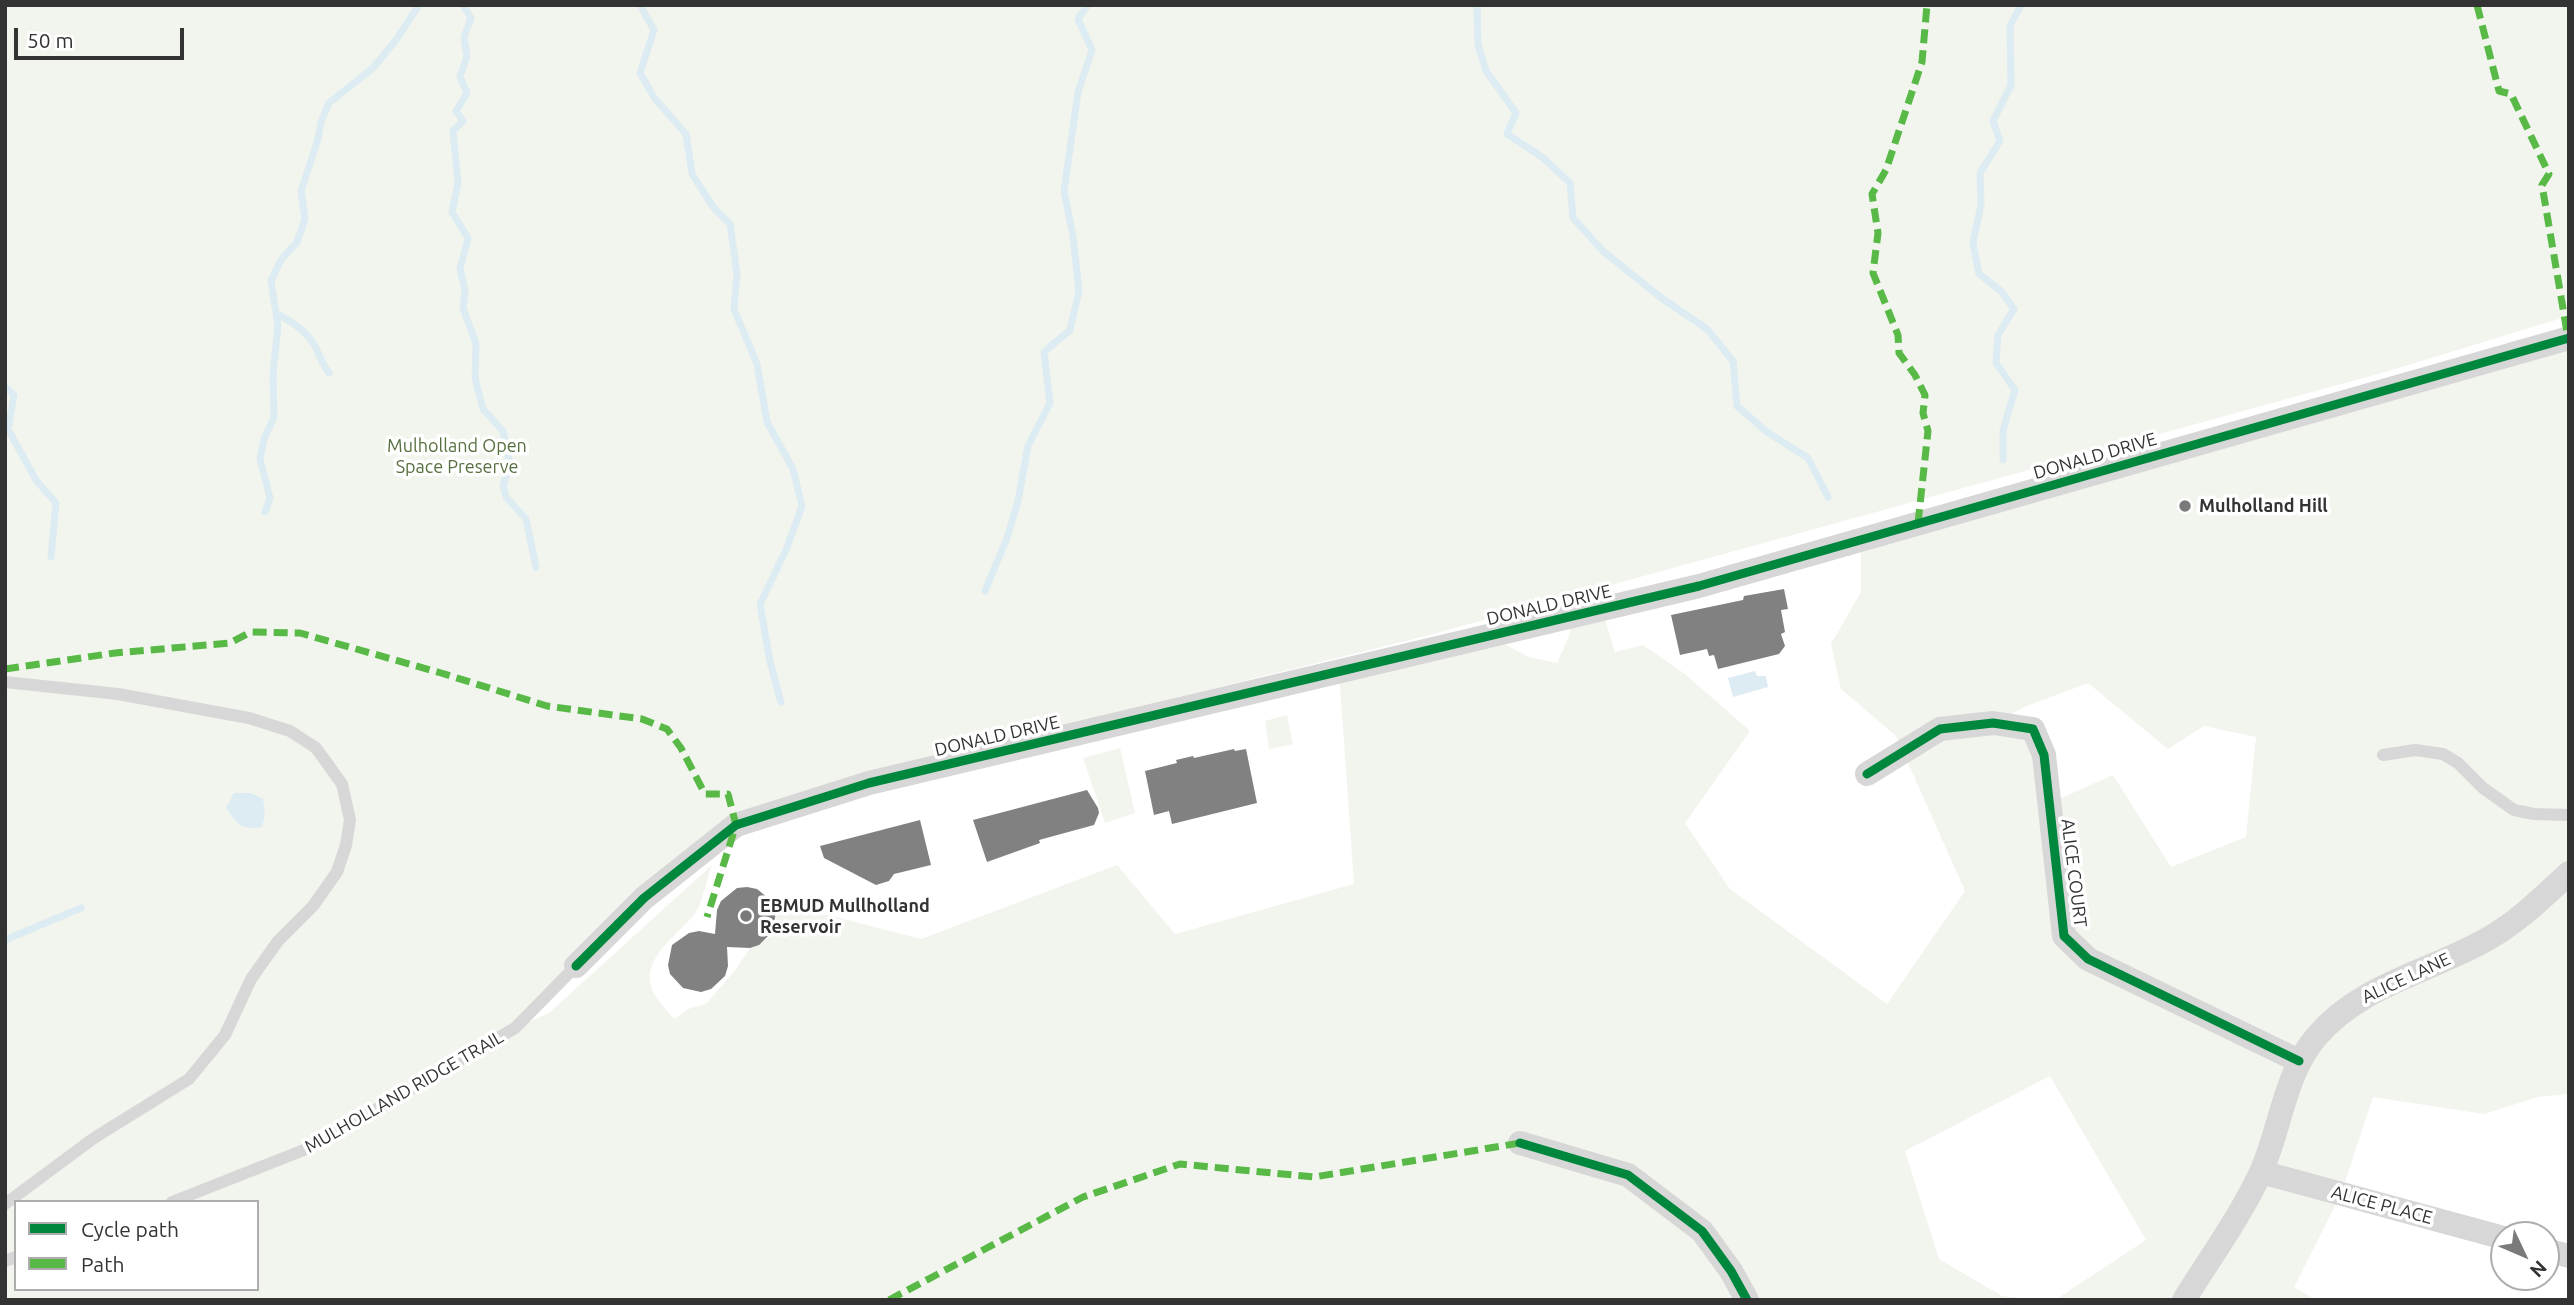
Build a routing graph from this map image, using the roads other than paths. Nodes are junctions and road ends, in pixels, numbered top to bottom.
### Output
1 (2569, 338) edge
2 (5, 682) edge
3 (2383, 755) dead end
4 (1867, 774) dead end
5 (2569, 815) edge
6 (2569, 873) edge
7 (576, 966) joint
8 (2299, 1061) junction
9 (1520, 1143) dead end
10 (2261, 1172) junction
11 (177, 1200) edge
12 (5, 1204) edge
13 (2490, 1234) edge
14 (1747, 1300) edge
15 (2184, 1300) edge

1 - 7 street, DONALD DRIVE
2 - 12 lane
3 - 5 lane
4 - 8 street, ALICE COURT
6 - 8 street, ALICE LANE
7 - 11 lane, MULHOLLAND RIDGE TRAIL
8 - 10 street, ALICE LANE
9 - 14 street
10 - 13 street, ALICE PLACE
10 - 15 street, ALICE LANE

